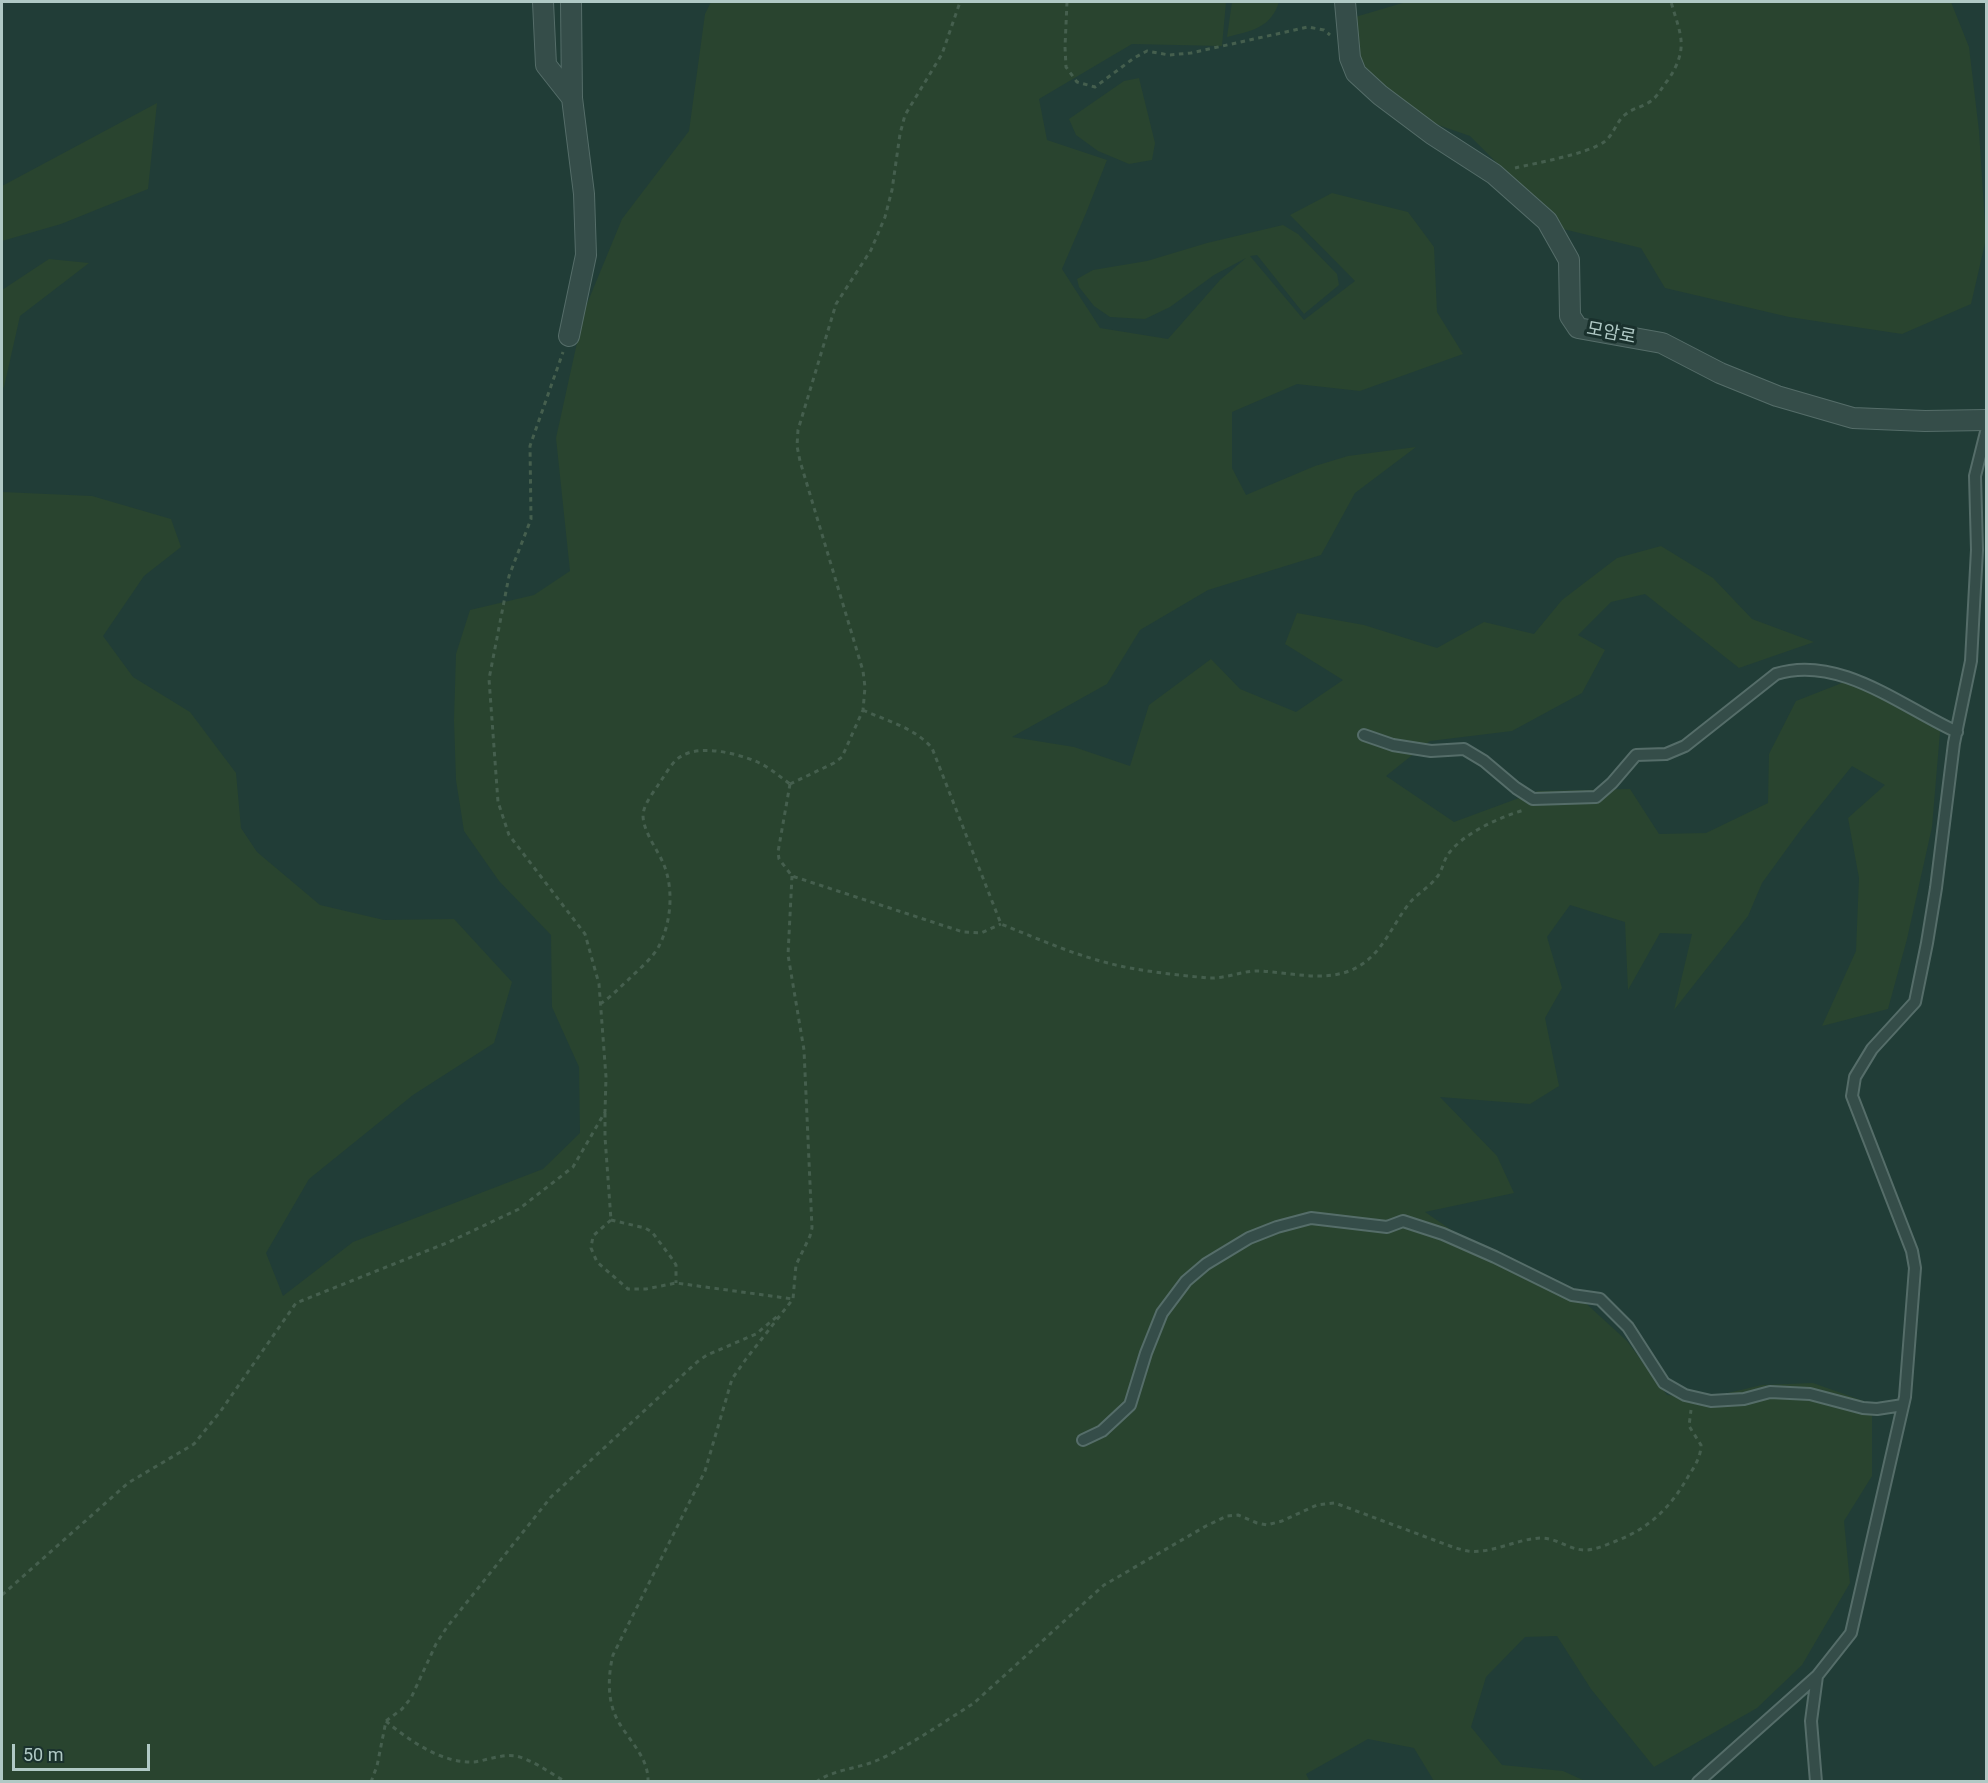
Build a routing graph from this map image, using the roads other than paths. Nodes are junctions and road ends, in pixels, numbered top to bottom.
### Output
1 (543, 2) edge
2 (571, 2) edge
3 (1345, 2) edge
4 (572, 98) junction
5 (569, 336) road end
6 (1986, 420) edge
7 (1986, 432) edge
8 (1957, 732) junction
9 (1364, 735) dead end
10 (1903, 1405) junction
11 (1083, 1440) dead end
12 (1817, 1676) junction
13 (1698, 1782) edge
14 (1816, 1782) edge

1 - 4 street
2 - 4 street
3 - 6 street, 모암로
4 - 5 street
7 - 8 lane
8 - 9 lane
8 - 10 lane
10 - 11 lane
10 - 12 lane
12 - 13 lane
12 - 14 lane

